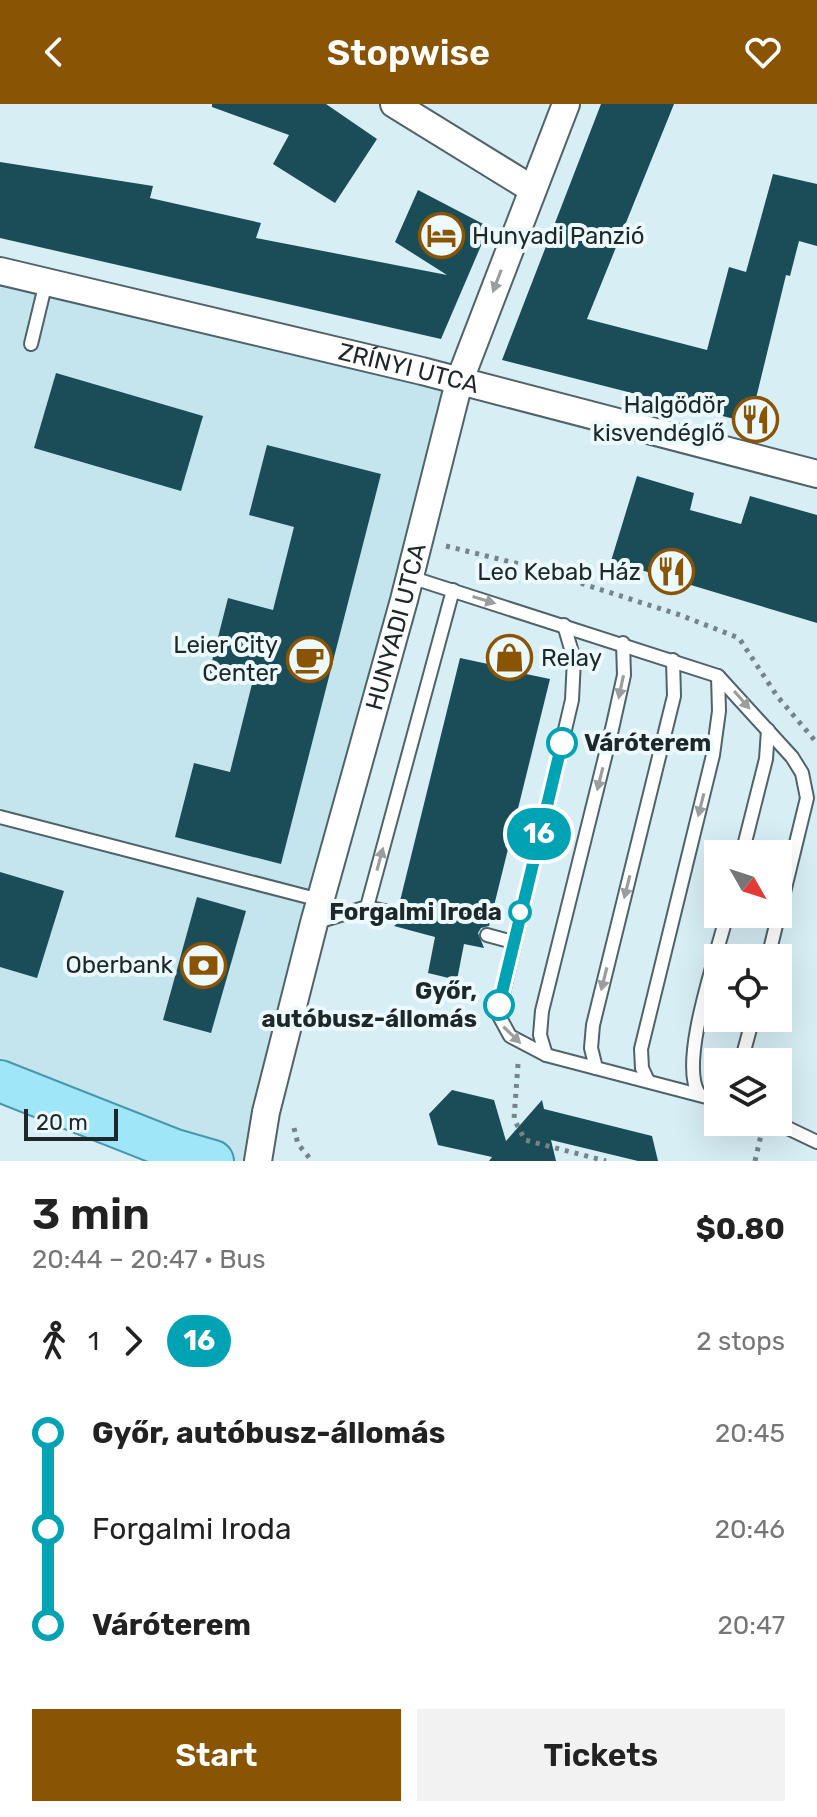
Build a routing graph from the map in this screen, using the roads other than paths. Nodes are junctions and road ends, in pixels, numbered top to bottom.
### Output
1 (394, 104) edge
2 (566, 104) edge
3 (532, 189) junction
4 (0, 271) edge
5 (46, 282) junction
6 (31, 344) dead end
7 (459, 382) junction
8 (817, 474) edge
9 (410, 577) junction
10 (453, 590) junction
11 (564, 625) junction
12 (623, 643) junction
13 (673, 660) junction
14 (718, 676) junction
15 (768, 730) junction
16 (0, 817) edge
17 (746, 840) edge
18 (367, 907) junction
19 (317, 912) junction
20 (397, 914) dead end
21 (724, 928) edge
22 (487, 935) dead end
23 (513, 942) junction
24 (771, 944) edge
25 (546, 1055) junction
26 (596, 1068) junction
27 (0, 1081) edge
28 (648, 1081) junction
29 (699, 1094) junction
30 (704, 1096) edge
31 (792, 1130) edge
32 (817, 1142) edge
33 (213, 1161) edge
34 (258, 1161) edge

1 - 3 street
2 - 3 street, HUNYADI UTCA
3 -> 7 street, HUNYADI UTCA
4 - 5 street, ZRÍNYI UTCA
5 - 6 lane
5 - 7 street, ZRÍNYI UTCA
7 - 8 street, ZRÍNYI UTCA
7 - 9 street, HUNYADI UTCA
9 - 10 lane
9 - 19 street, HUNYADI UTCA
10 -> 11 lane
18 -> 10 lane
11 - 12 lane
11 - 23 lane
12 - 13 lane
12 -> 25 lane
13 - 14 lane
13 -> 26 lane
14 -> 15 lane
14 -> 28 lane
15 - 17 lane
15 - 24 lane
16 - 19 lane
18 - 19 lane
18 - 20 lane
19 - 34 street, HUNYADI UTCA
21 - 29 lane
22 - 23 lane
23 -> 25 lane
25 - 26 lane
26 - 28 lane
27 - 33 main road
28 - 29 lane
29 - 30 lane
31 - 32 lane

